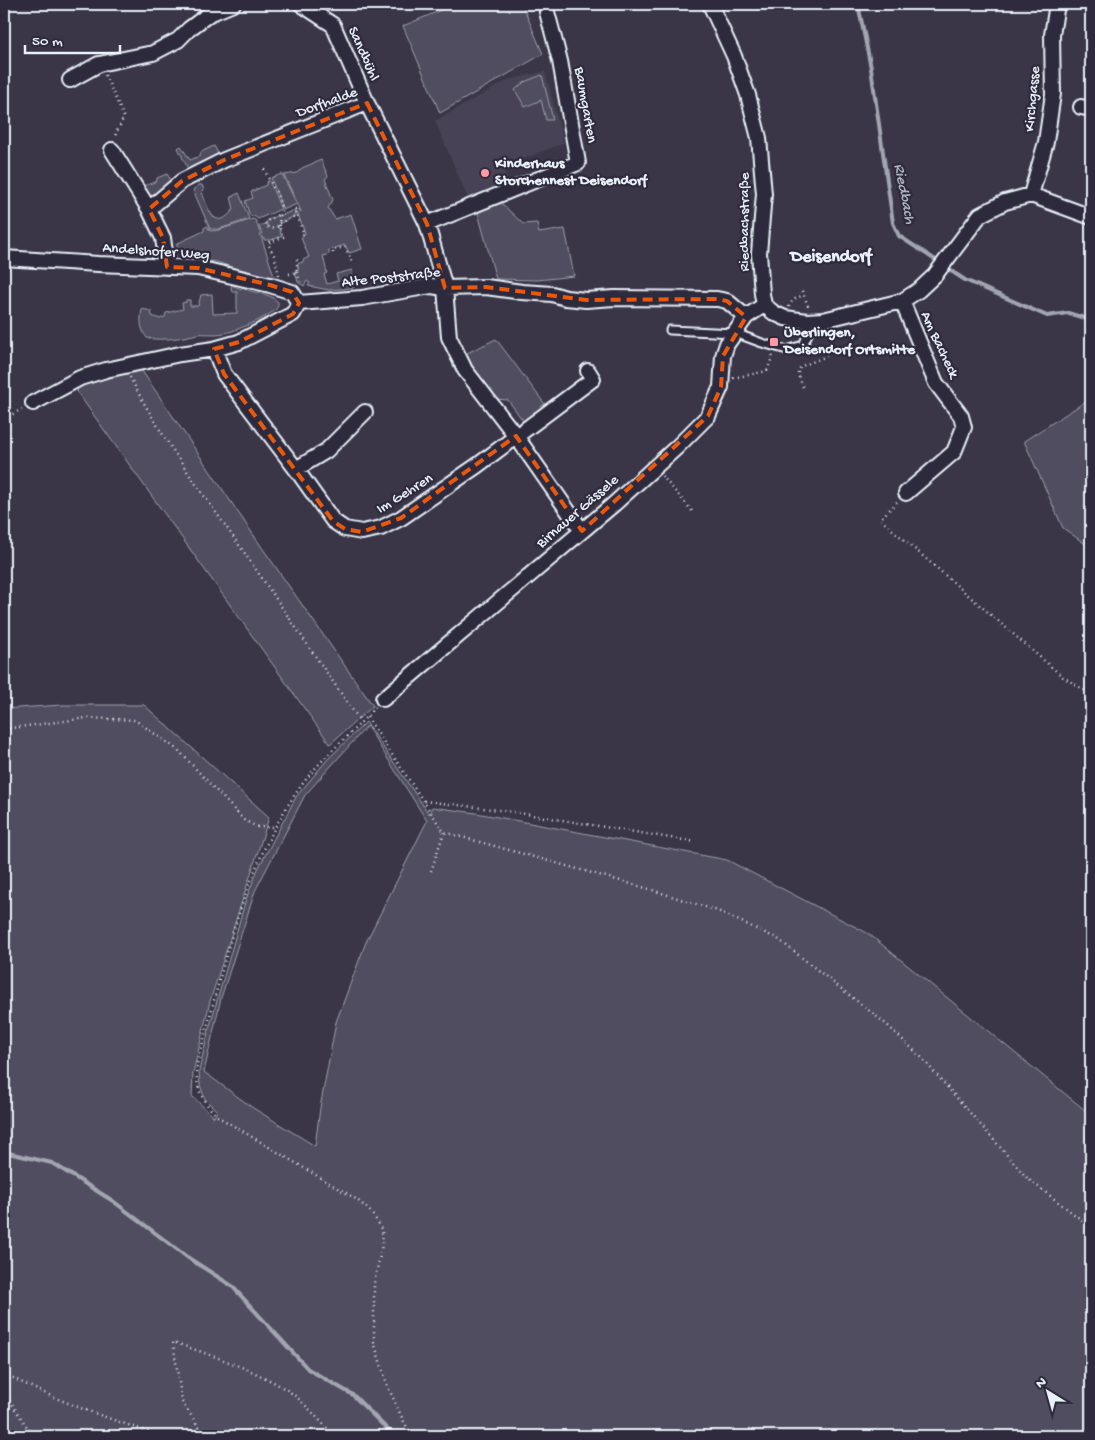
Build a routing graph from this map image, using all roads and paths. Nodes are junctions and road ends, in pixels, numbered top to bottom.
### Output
1 (233, 4) edge
2 (301, 4) edge
3 (710, 4) edge
4 (1057, 4) edge
5 (547, 12) dead end
6 (99, 64) junction
7 (70, 80) dead end
8 (367, 103) junction
9 (112, 150) joint
10 (264, 168) dead end
11 (1031, 195) junction
12 (149, 209) junction
13 (295, 209) dead end
14 (280, 216) junction
15 (295, 216) junction
16 (1091, 217) edge
17 (427, 224) junction
18 (279, 225) junction
19 (301, 234) dead end
20 (333, 253) dead end
21 (4, 258) edge
22 (297, 258) dead end
23 (353, 264) dead end
24 (168, 267) junction
25 (297, 272) junction
26 (289, 274) dead end
27 (300, 282) dead end
28 (445, 288) junction
29 (282, 289) junction
30 (802, 291) dead end
31 (804, 295) junction
32 (902, 301) junction
33 (299, 303) junction
34 (764, 305) junction
35 (746, 317) junction
36 (785, 318) junction
37 (811, 321) junction
38 (670, 330) dead end
39 (735, 333) junction
40 (214, 349) junction
41 (773, 356) dead end
42 (827, 356) dead end
43 (126, 367) junction
44 (588, 371) dead end
45 (721, 379) junction
46 (803, 387) dead end
47 (34, 403) joint
48 (365, 412) dead end
49 (4, 419) edge
50 (516, 436) junction
51 (654, 468) junction
52 (296, 469) junction
53 (906, 493) joint
54 (693, 512) dead end
55 (582, 531) junction
56 (1091, 694) edge
57 (383, 699) dead end
58 (361, 722) junction
59 (4, 729) edge
60 (424, 801) junction
61 (274, 827) junction
62 (444, 832) junction
63 (695, 842) dead end
64 (431, 872) dead end
65 (1091, 1227) edge
66 (4, 1373) edge
67 (4, 1392) edge
68 (1091, 1432) edge
69 (34, 1436) edge
70 (155, 1436) edge
71 (205, 1436) edge
72 (335, 1436) edge
73 (413, 1436) edge
74 (1036, 1436) edge

1 - 6 street
2 - 8 street, Sandbühl
3 - 34 street, Riedbachstraße
4 - 11 street, Kirchgasse
5 - 17 street, Baumgarten
6 - 7 street
6 - 9 path
8 - 12 street, Dorfhalde
8 - 17 street, Dorfhalde
9 - 12 street
10 - 14 path
11 - 16 street
11 - 32 street
12 - 24 street
13 - 15 path
14 - 18 path
14 - 18 path
15 - 18 path
15 - 19 path
17 - 28 street, Dorfhalde
18 - 29 path
20 - 23 path
21 - 24 street, Andelshofer Weg
22 - 25 path
24 - 29 street, Andelshofer Weg
25 - 26 path
25 - 27 path
28 - 33 street, Alte Poststraße
28 - 35 street, Alte Poststraße
28 - 50 street
29 - 33 street, Andelshofer Weg
30 - 31 path
31 - 36 path
31 - 37 path
32 - 37 street
32 - 53 street, Am Bacheck
33 - 40 street
34 - 35 street
34 - 36 street
35 - 39 street, Birnauer Gässele
36 - 37 street
37 - 39 lane
38 - 39 lane
39 - 45 street, Birnauer Gässele
40 - 43 street
40 - 52 street, Im Gehren
41 - 45 path
42 - 46 path
43 - 47 street
43 - 58 path
44 - 50 street, Im Gehren
45 - 51 street, Birnauer Gässele
47 - 49 path
48 - 52 street
50 - 52 street, Im Gehren
50 - 55 street
51 - 54 path
51 - 55 street, Birnauer Gässele
53 - 56 path
55 - 57 street, Birnauer Gässele
58 - 60 path
58 - 61 path
59 - 61 path
60 - 62 path
60 - 63 path
61 - 73 path
62 - 64 path
62 - 65 path
66 - 70 path
67 - 69 path
68 - 74 path
71 - 72 path

